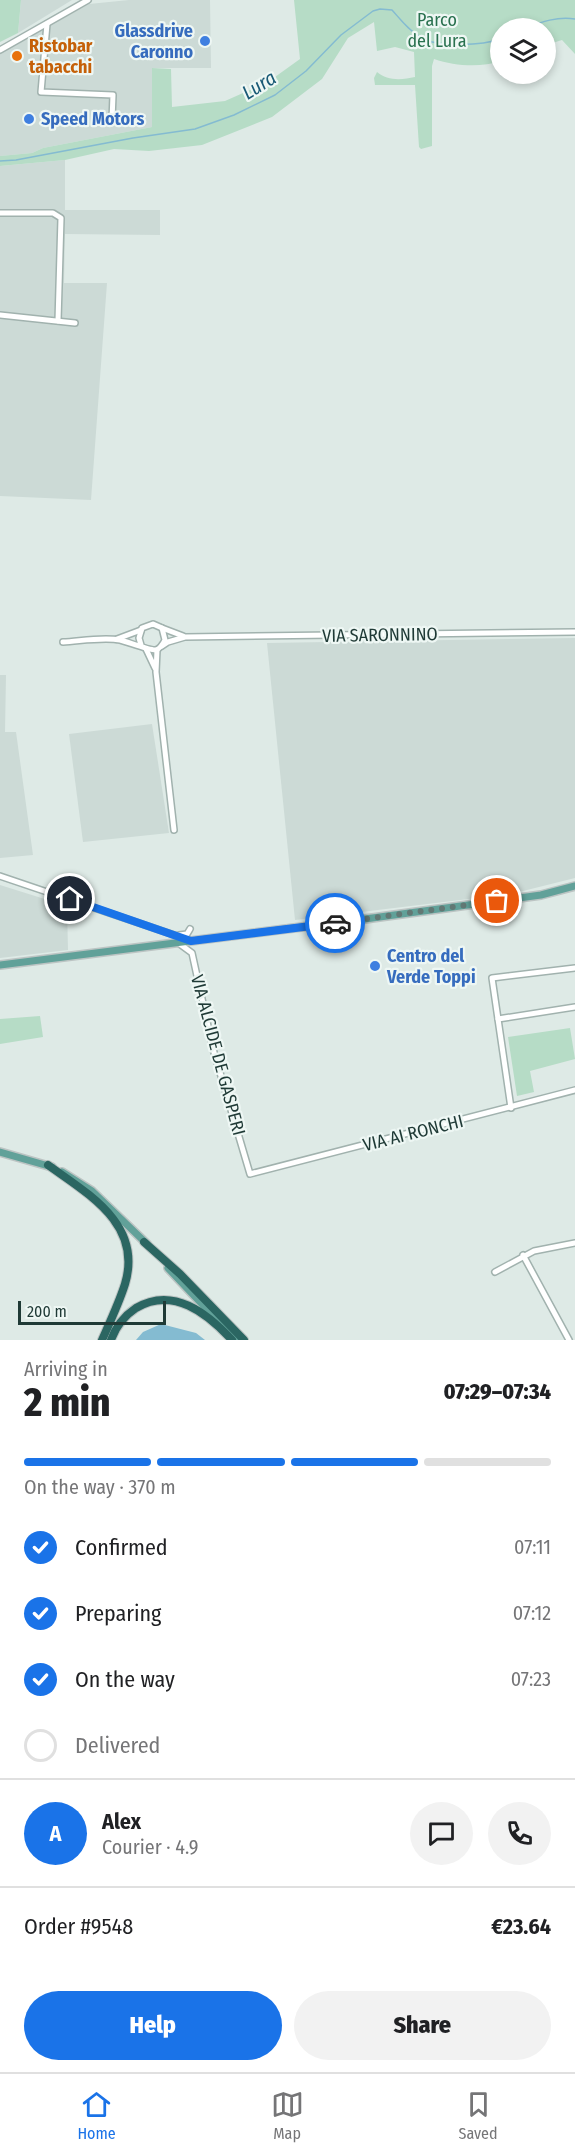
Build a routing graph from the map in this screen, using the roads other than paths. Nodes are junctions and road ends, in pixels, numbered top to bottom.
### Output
1 (88, 0) edge
2 (47, 24) junction
3 (0, 50) edge
4 (112, 120) dead end
5 (0, 213) edge
6 (0, 315) edge
7 (58, 321) junction
8 (75, 323) dead end
9 (162, 628) junction
10 (141, 630) junction
11 (575, 632) edge
12 (185, 637) junction
13 (117, 640) junction
14 (63, 642) dead end
15 (143, 647) junction
16 (159, 648) junction
17 (156, 672) junction
18 (174, 830) dead end
19 (2, 878) edge
20 (575, 886) edge
21 (190, 929) dead end
22 (176, 939) junction
23 (0, 965) edge
24 (575, 968) edge
25 (575, 1007) edge
26 (498, 1019) junction
27 (575, 1090) edge
28 (511, 1108) junction
29 (0, 1152) edge
30 (48, 1165) junction
31 (250, 1174) joint
32 (144, 1242) junction
33 (575, 1243) edge
34 (522, 1255) junction
35 (495, 1272) dead end
36 (102, 1340) edge
37 (111, 1340) edge
38 (234, 1340) edge
39 (244, 1340) edge
40 (569, 1340) edge

1 - 2 street
2 - 3 street
2 - 4 street
5 - 7 street
6 - 7 street
7 - 8 street
9 - 10 street, VIA SARONNINO
9 - 12 street, VIA SARONNINO
9 - 16 street
10 - 13 street, VIA SARONNINO
10 - 15 street
11 - 12 street, VIA SARONNINO
12 - 16 street, VIA SARONNINO
13 - 14 street, VIA SARONNINO
13 - 15 street, VIA SARONNINO
15 - 16 street, VIA SARONNINO
15 - 17 street
16 - 17 street
17 - 18 street
19 - 22 street, VIA ALCIDE DE GASPERI
20 - 22 main road
21 - 22 street
22 - 23 main road
22 - 31 street, VIA ALCIDE DE GASPERI
24 - 26 street
25 - 26 street
26 - 28 street
27 - 28 street, VIA AI RONCHI
28 - 31 street, VIA AI RONCHI
29 - 30 main road
30 - 32 main road
30 - 36 highway
32 - 38 main road
32 - 39 highway
33 - 34 street
34 - 35 street
34 - 40 street
37 - 38 highway

